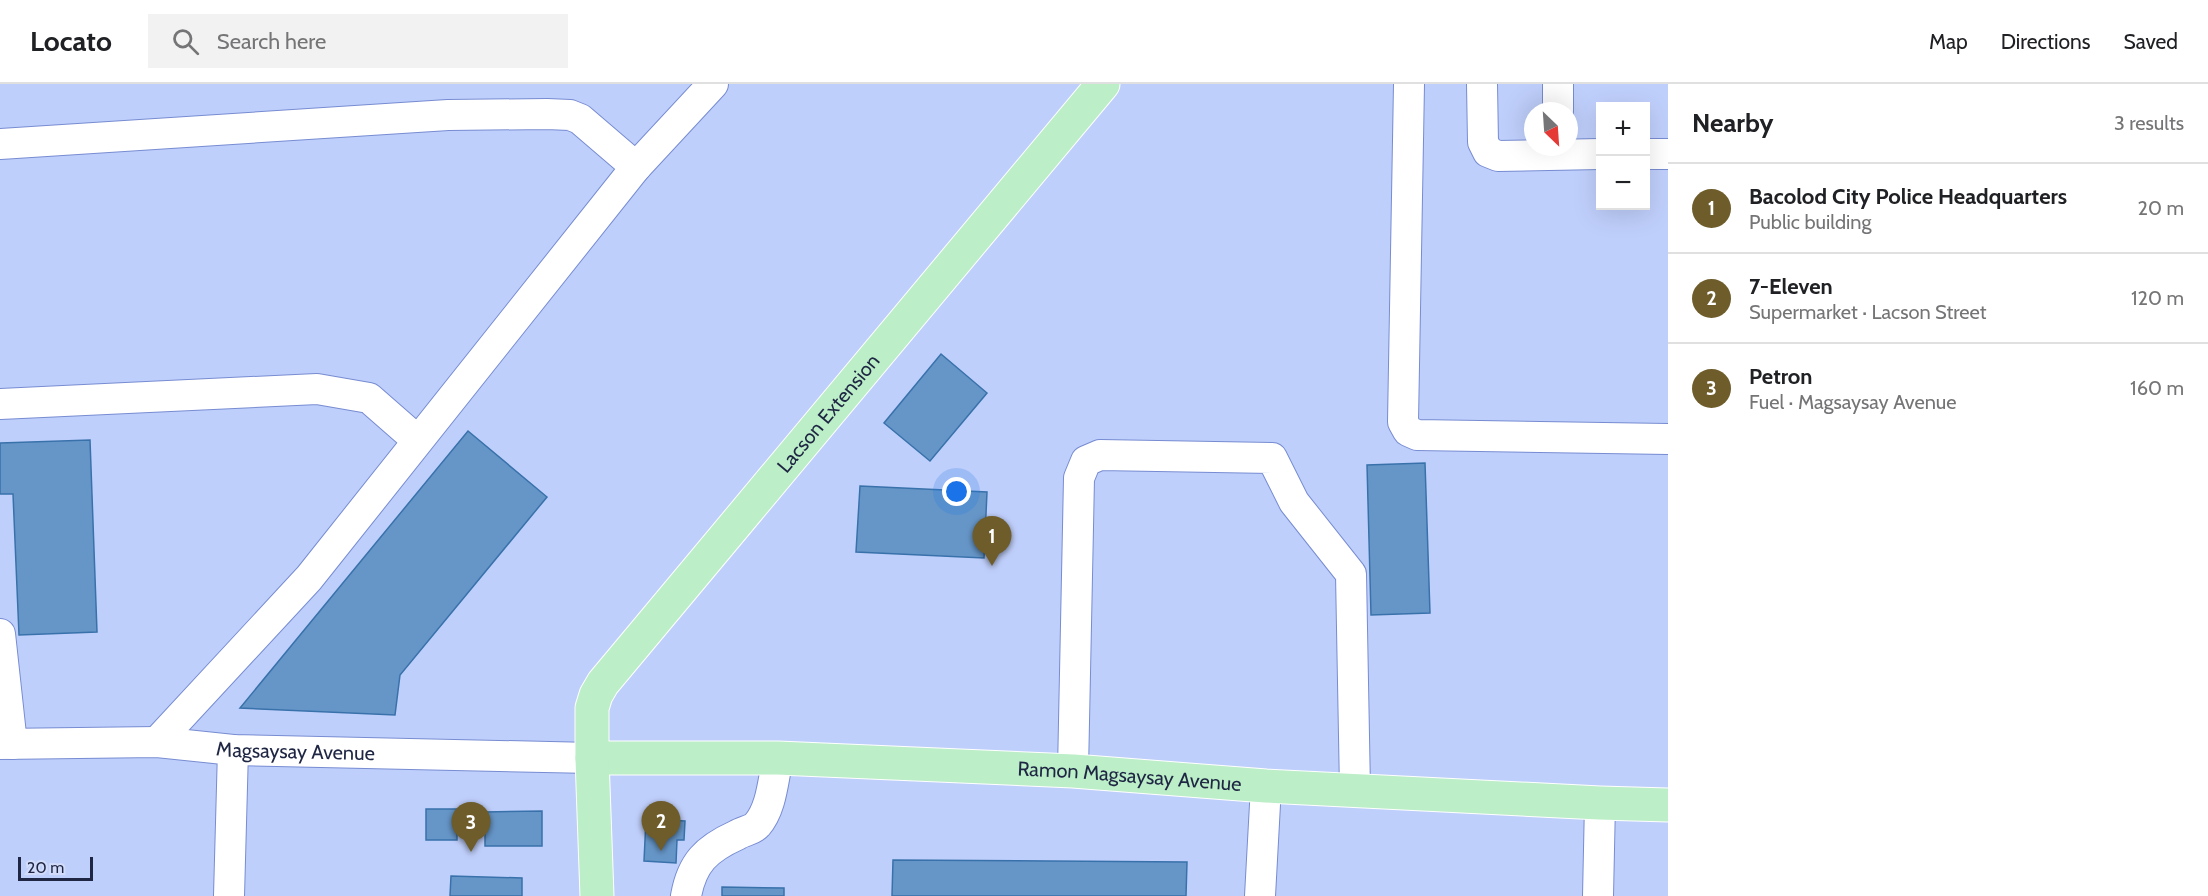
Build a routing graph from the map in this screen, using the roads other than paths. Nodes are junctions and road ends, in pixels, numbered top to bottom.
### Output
1 (713, 84) edge
2 (1103, 84) edge
3 (1409, 84) edge
4 (1482, 84) edge
5 (1558, 84) edge
6 (1558, 102) edge
7 (0, 144) edge
8 (1578, 152) edge
9 (1524, 154) edge
10 (1596, 154) edge
11 (1650, 154) edge
12 (1668, 154) edge
13 (636, 167) junction
14 (0, 404) edge
15 (1668, 439) edge
16 (417, 440) junction
17 (0, 634) edge
18 (157, 742) junction
19 (6, 744) edge
20 (233, 750) junction
21 (592, 758) junction
22 (778, 758) junction
23 (1073, 771) junction
24 (1266, 786) junction
25 (1355, 790) junction
26 (1600, 804) junction
27 (1668, 805) edge
28 (229, 896) edge
29 (597, 896) edge
30 (686, 896) edge
31 (1260, 896) edge
32 (1598, 896) edge

1 - 13 street
2 - 21 main road, Lacson Extension
3 - 15 street
4 - 9 street
5 - 6 street
7 - 13 street
8 - 10 street
11 - 12 street
13 - 16 street
14 - 16 street
16 - 18 street
17 - 19 street
18 - 19 street, Magsaysay Avenue
18 - 20 street, Magsaysay Avenue
20 - 21 street, Magsaysay Avenue
20 - 28 street
21 - 22 main road, Ramon Magsaysay Avenue
21 - 29 main road, Lacson Extension
22 - 23 main road, Ramon Magsaysay Avenue
22 - 30 street
23 - 24 main road, Ramon Magsaysay Avenue
23 - 25 street
24 - 25 main road, Ramon Magsaysay Avenue
24 - 31 street
25 - 26 main road, Ramon Magsaysay Avenue
26 - 27 main road, Ramon Magsaysay Avenue
26 - 32 street

